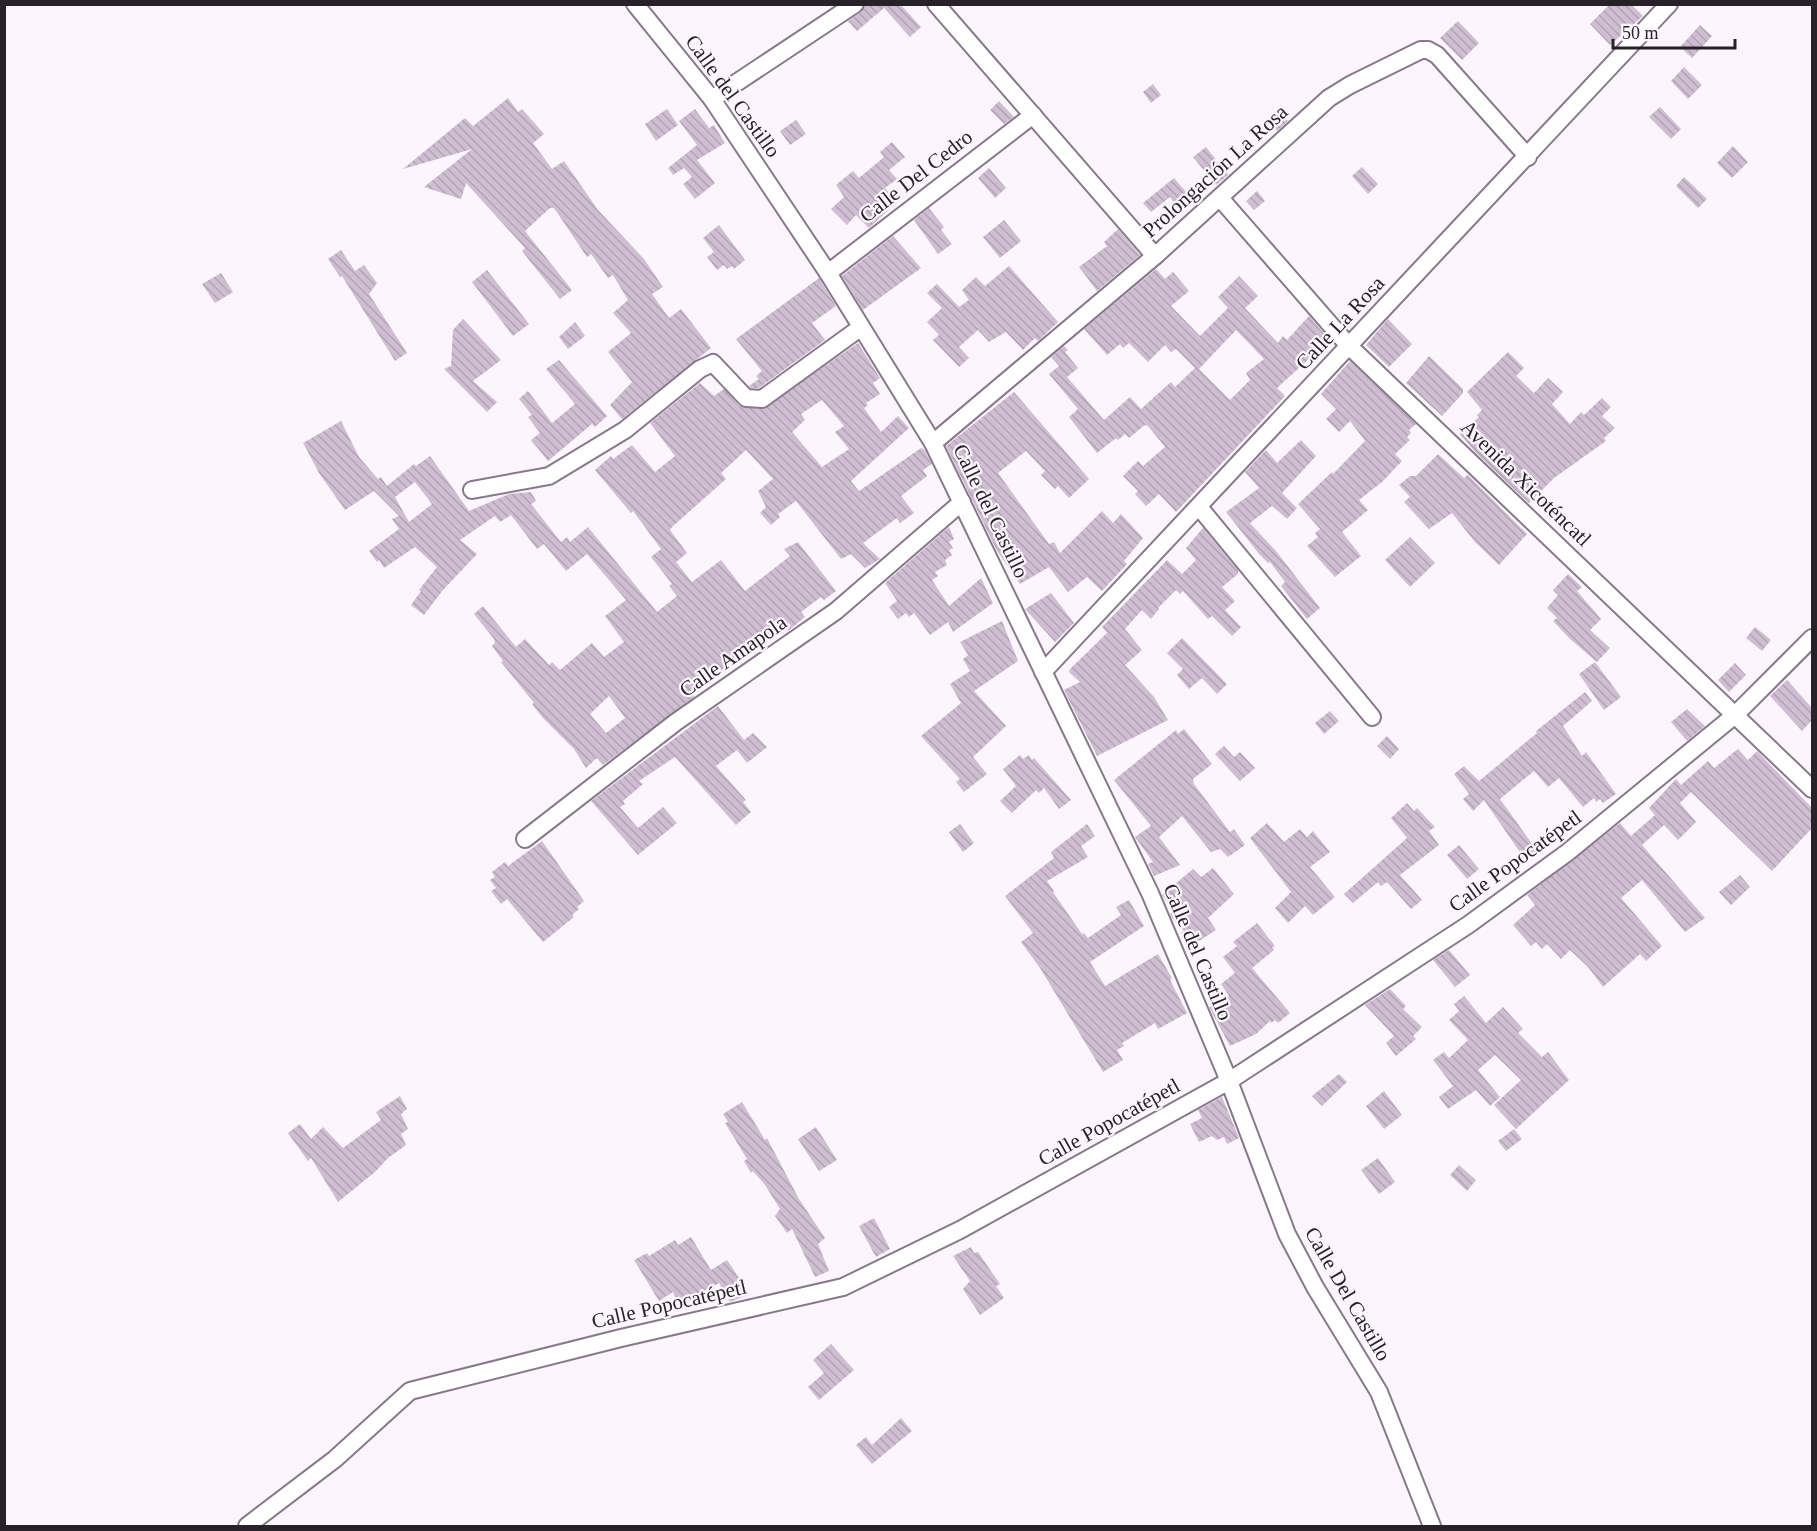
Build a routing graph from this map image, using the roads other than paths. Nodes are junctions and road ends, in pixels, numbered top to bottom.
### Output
1 (635, 4) edge
2 (855, 4) edge
3 (936, 4) edge
4 (1670, 4) edge
5 (712, 99) junction
6 (1033, 115) junction
7 (1528, 157) junction
8 (1220, 198) junction
9 (1155, 256) junction
10 (828, 273) junction
11 (860, 328) junction
12 (1349, 346) junction
13 (933, 443) junction
14 (472, 490) dead end
15 (962, 502) junction
16 (1200, 507) junction
17 (1812, 638) edge
18 (1043, 672) junction
19 (1735, 715) junction
20 (1372, 717) dead end
21 (1812, 789) edge
22 (525, 839) dead end
23 (1229, 1082) junction
24 (247, 1527) edge
25 (1432, 1527) edge

1 - 5 street, Calle del Castillo
2 - 5 street
3 - 6 street
4 - 7 street, Calle La Rosa
5 - 10 street, Calle del Castillo
6 - 9 street
6 - 10 street, Calle Del Cedro
7 - 8 street, Prolongación La Rosa
7 - 12 street, Calle La Rosa
8 - 9 street, Prolongación La Rosa
8 - 12 street, Avenida Xicoténcatl
9 - 13 street, Prolongación La Rosa
10 - 11 street, Calle del Castillo
11 - 13 street, Calle del Castillo
11 - 14 street
12 - 16 street, Calle La Rosa
12 - 19 street, Avenida Xicoténcatl
13 - 15 street, Calle del Castillo
15 - 18 street, Calle del Castillo
15 - 22 street, Calle Amapola
16 - 18 street, Calle La Rosa
16 - 20 street
17 - 19 street, Calle Popocatépetl
18 - 23 street, Calle del Castillo
19 - 21 street, Avenida Xicoténcatl
19 - 23 street, Calle Popocatépetl
23 - 24 street, Calle Popocatépetl
23 - 25 street, Calle Del Castillo

